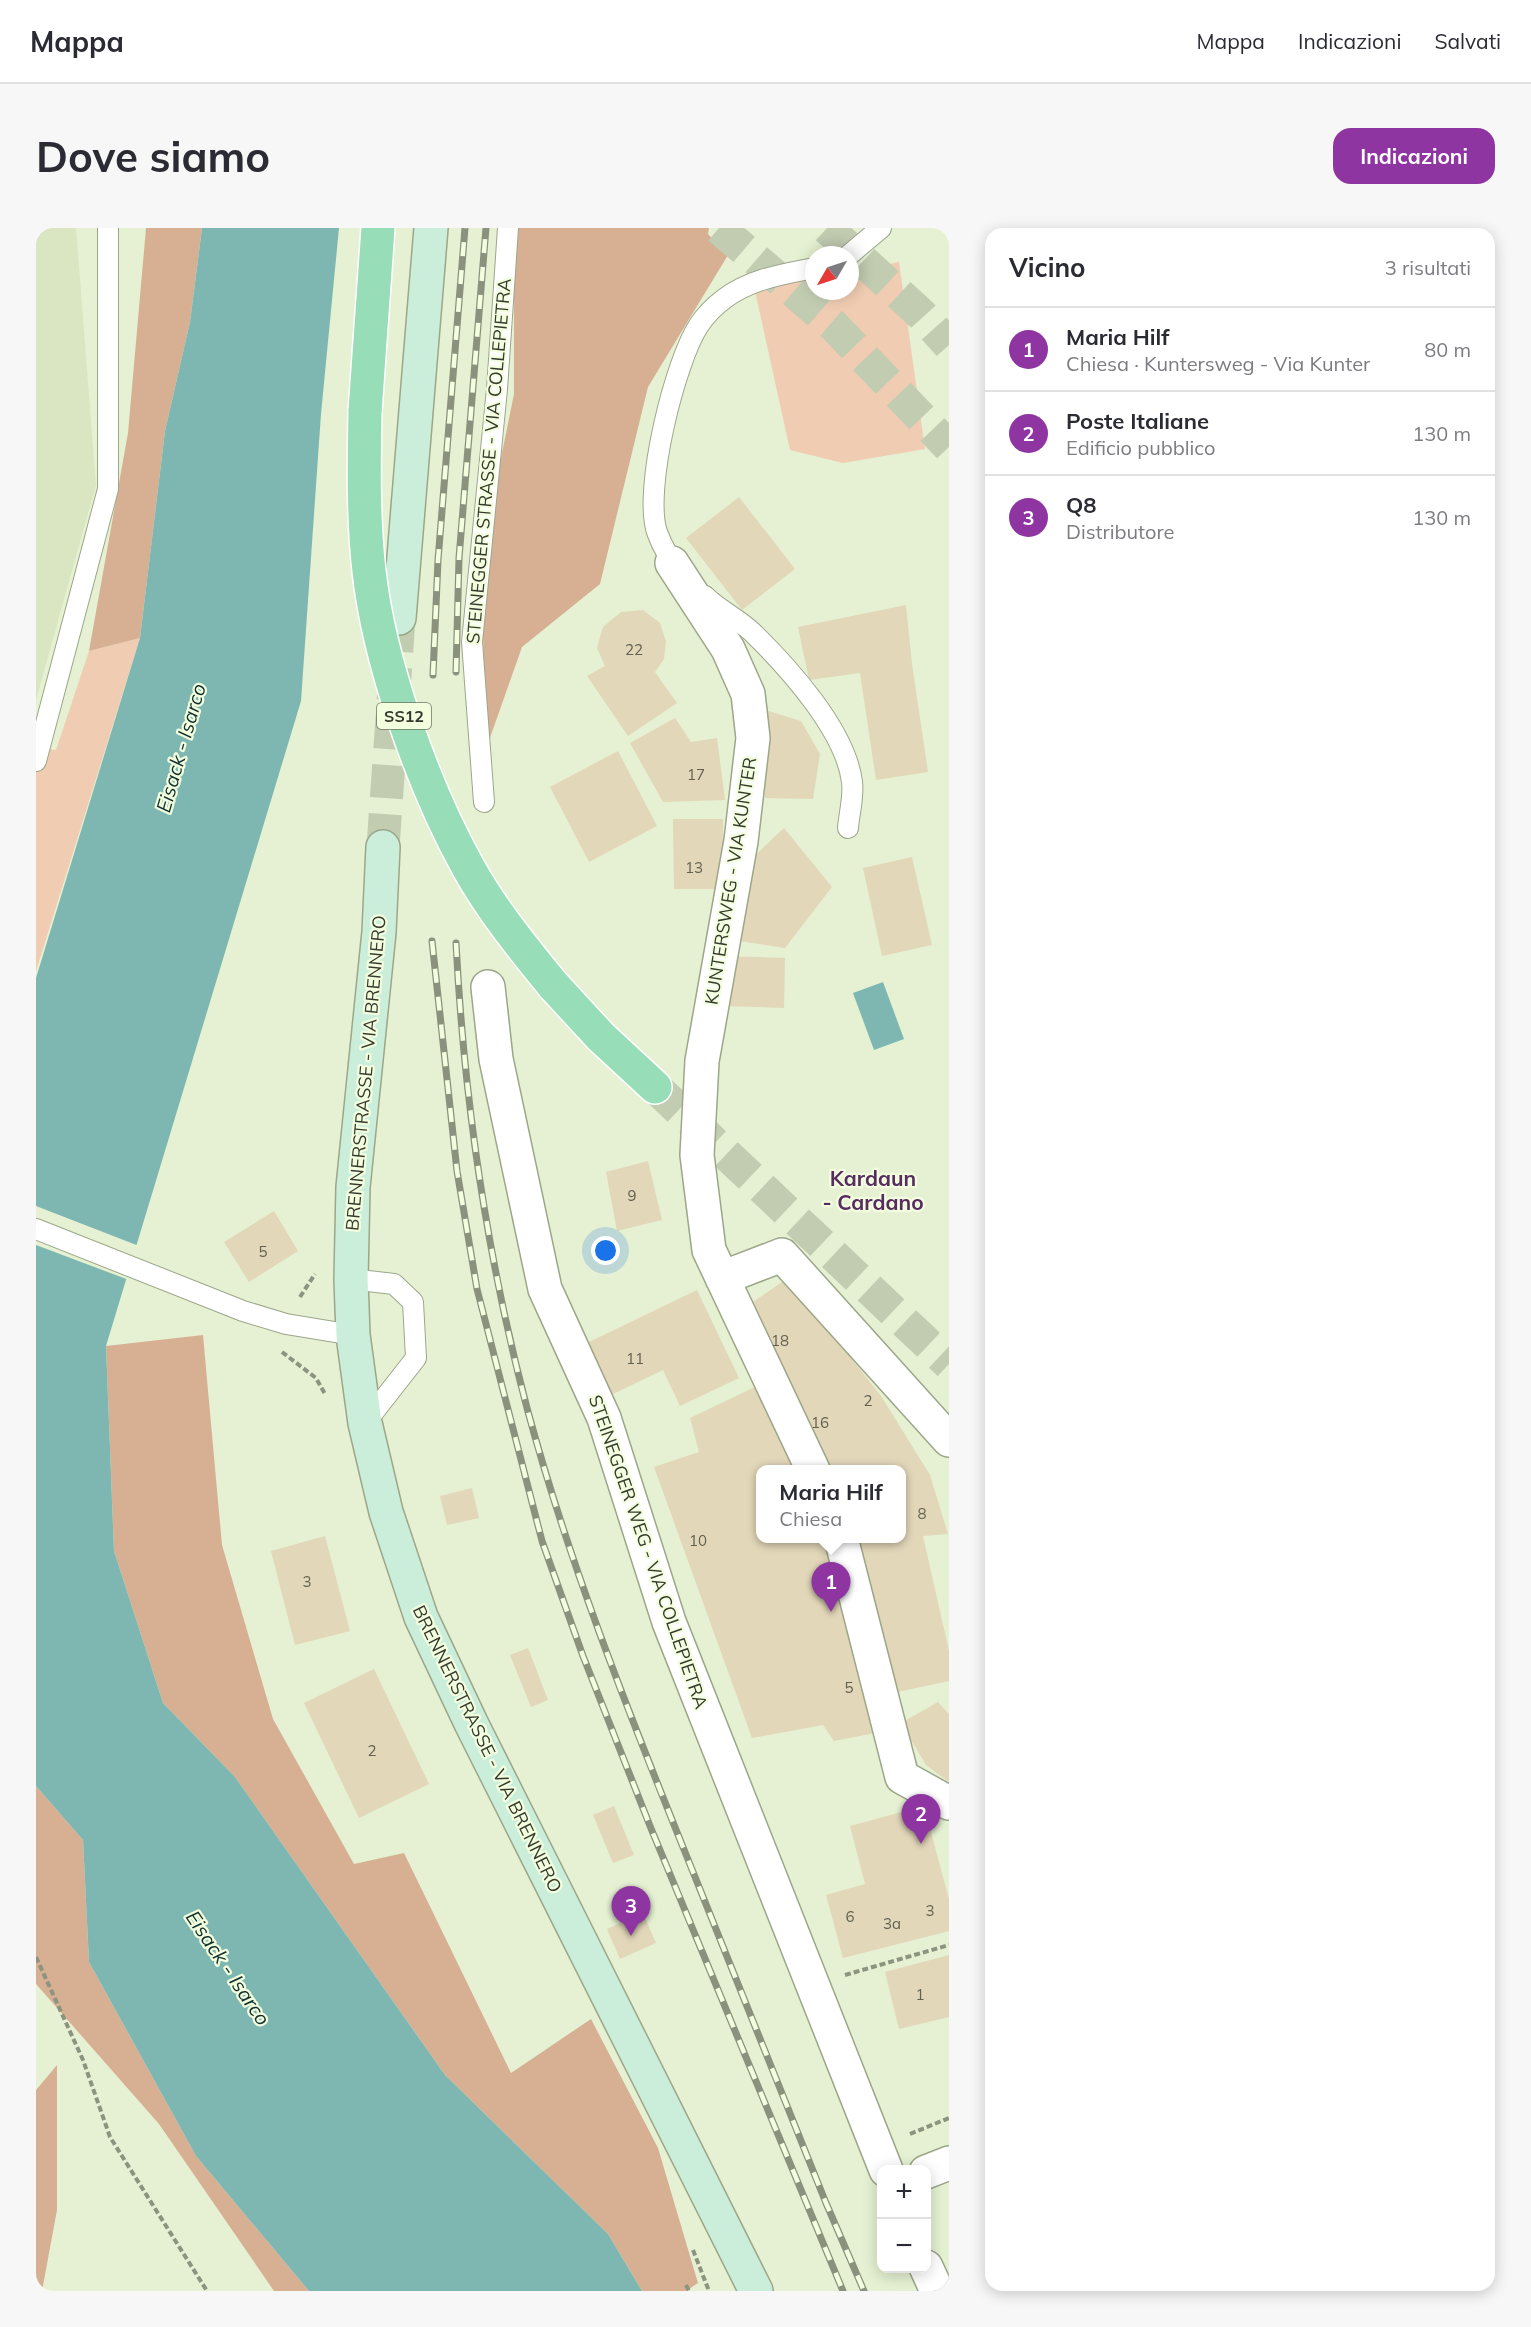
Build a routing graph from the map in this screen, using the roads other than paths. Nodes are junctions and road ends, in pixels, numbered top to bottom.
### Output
1 (108, 228) edge
2 (378, 228) edge
3 (431, 228) edge
4 (508, 228) edge
5 (881, 228) edge
6 (859, 247) edge
7 (805, 270) edge
8 (672, 563) junction
9 (399, 618) tunnel mouth
10 (36, 761) edge
11 (484, 802) dead end
12 (848, 828) dead end
13 (383, 847) tunnel mouth
14 (488, 987) dead end
15 (655, 1088) tunnel mouth
16 (36, 1229) edge
17 (722, 1278) junction
18 (351, 1279) junction
19 (353, 1335) junction
20 (365, 1423) junction
21 (948, 1442) edge
22 (811, 1465) edge
23 (842, 1543) edge
24 (949, 1803) edge
25 (949, 2163) edge
26 (884, 2165) edge
27 (931, 2170) edge
28 (930, 2273) edge
29 (756, 2291) edge
30 (937, 2291) edge

1 - 10 lane
2 - 15 main road, SS12, bridge
3 - 9 main road
4 - 11 lane, STEINEGGER STRASSE - VIA COLLEPIETRA
5 - 6 lane
7 - 8 lane, KUNTERSWEG - VIA KUNTER
8 - 12 lane
8 - 17 street, KUNTERSWEG - VIA KUNTER
13 - 18 main road, BRENNERSTRASSE - VIA BRENNERO
14 - 26 street, STEINEGGER WEG - VIA COLLEPIETRA
16 - 19 lane
17 - 21 street
17 - 22 street, KUNTERSWEG - VIA KUNTER
18 - 19 main road, BRENNERSTRASSE - VIA BRENNERO
18 - 20 lane
19 - 20 main road, BRENNERSTRASSE - VIA BRENNERO
20 - 29 main road, BRENNERSTRASSE - VIA BRENNERO
23 - 24 street
25 - 27 street
28 - 30 street

